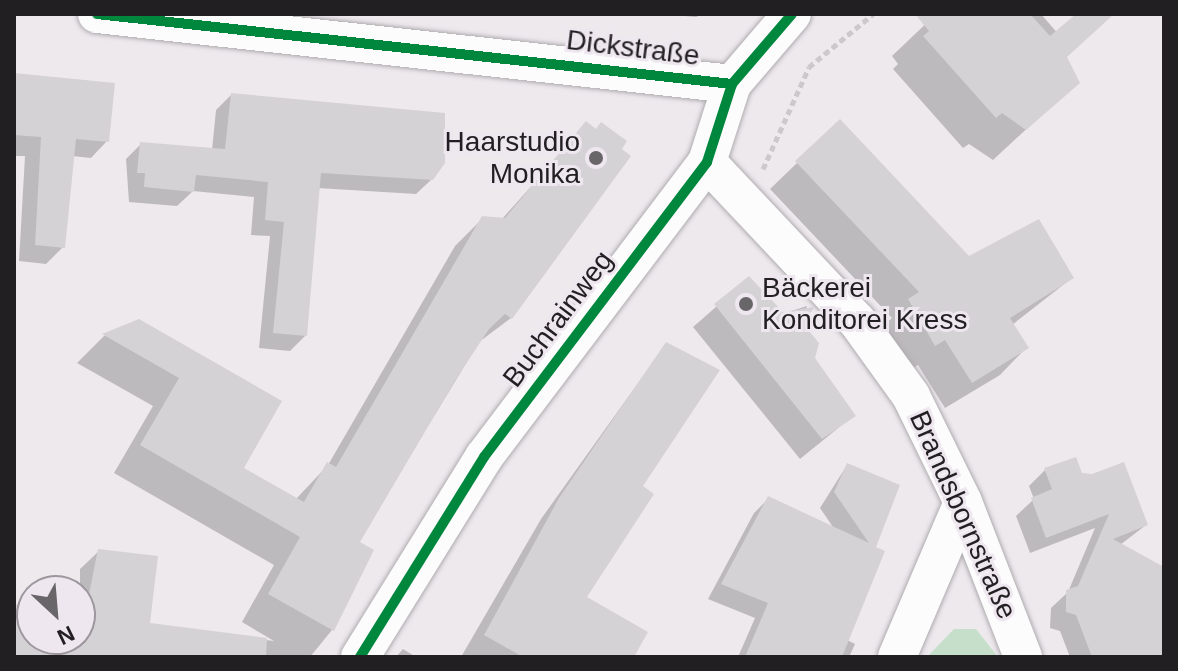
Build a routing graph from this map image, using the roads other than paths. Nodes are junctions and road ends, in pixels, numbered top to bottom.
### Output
1 (97, 14) edge
2 (792, 14) edge
3 (242, 20) edge
4 (732, 84) junction
5 (707, 162) junction
6 (963, 502) junction
7 (360, 657) edge
8 (897, 657) edge
9 (1023, 657) edge

1 - 3 street, Dickstraße
2 - 4 street, Buchrainweg
3 - 4 street, Dickstraße
4 - 5 street, Buchrainweg
5 - 6 street, Brandsbornstraße
5 - 7 street, Buchrainweg
6 - 8 street
6 - 9 street, Brandsbornstraße

